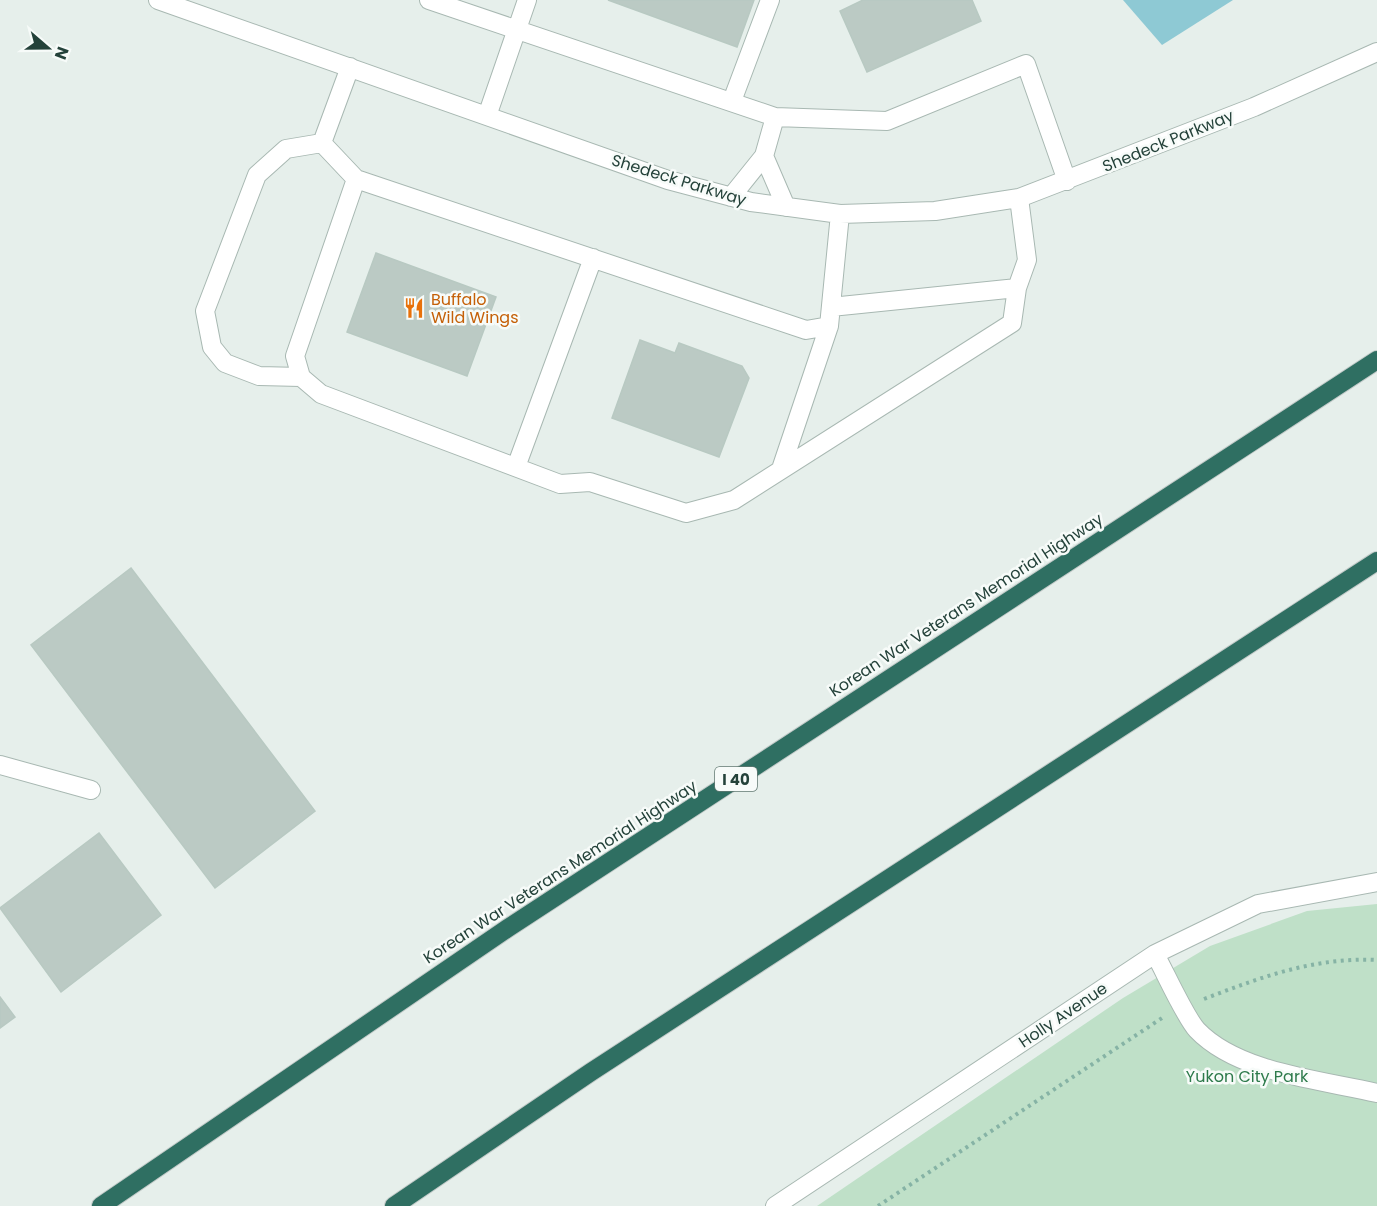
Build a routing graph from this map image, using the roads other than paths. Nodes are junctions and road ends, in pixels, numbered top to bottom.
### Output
1 (158, 0) edge
2 (429, 0) edge
3 (527, 0) edge
4 (770, 0) edge
5 (516, 29) junction
6 (1377, 52) edge
7 (350, 67) junction
8 (732, 101) junction
9 (488, 116) junction
10 (775, 117) junction
11 (322, 143) junction
12 (764, 156) junction
13 (356, 178) junction
14 (1067, 181) junction
15 (732, 197) junction
16 (1019, 198) junction
17 (786, 207) junction
18 (840, 214) junction
19 (593, 258) junction
20 (1017, 288) junction
21 (831, 307) junction
22 (829, 326) junction
23 (1377, 360) edge
24 (300, 377) junction
25 (516, 467) junction
26 (781, 469) junction
27 (1377, 561) edge
28 (0, 765) edge
29 (91, 790) dead end
30 (1377, 882) edge
31 (1155, 954) junction
32 (1377, 1093) edge
33 (100, 1206) edge
34 (394, 1206) edge
35 (775, 1206) edge

1 - 7 street, Shedeck Parkway
2 - 5 street
3 - 5 street
4 - 8 street
5 - 8 street
5 - 9 street
6 - 14 street, Shedeck Parkway
7 - 9 street, Shedeck Parkway
7 - 11 street
8 - 10 street
9 - 15 street, Shedeck Parkway
10 - 12 street
10 - 14 street
11 - 13 street
11 - 24 street
12 - 15 street
12 - 17 street
13 - 19 street
13 - 24 street
14 - 16 street, Shedeck Parkway
15 - 17 street, Shedeck Parkway
16 - 18 street, Shedeck Parkway
16 - 20 street
17 - 18 street, Shedeck Parkway
18 - 21 street
19 - 22 street
19 - 25 street
20 - 21 street
20 - 26 street
21 - 22 street
22 - 26 street
23 - 33 highway, Korean War Veterans Memorial Highway / I 40
24 - 25 street
25 - 26 street
27 - 34 highway
28 - 29 street
30 - 31 street, Holly Avenue
31 - 32 street
31 - 35 street, Holly Avenue

